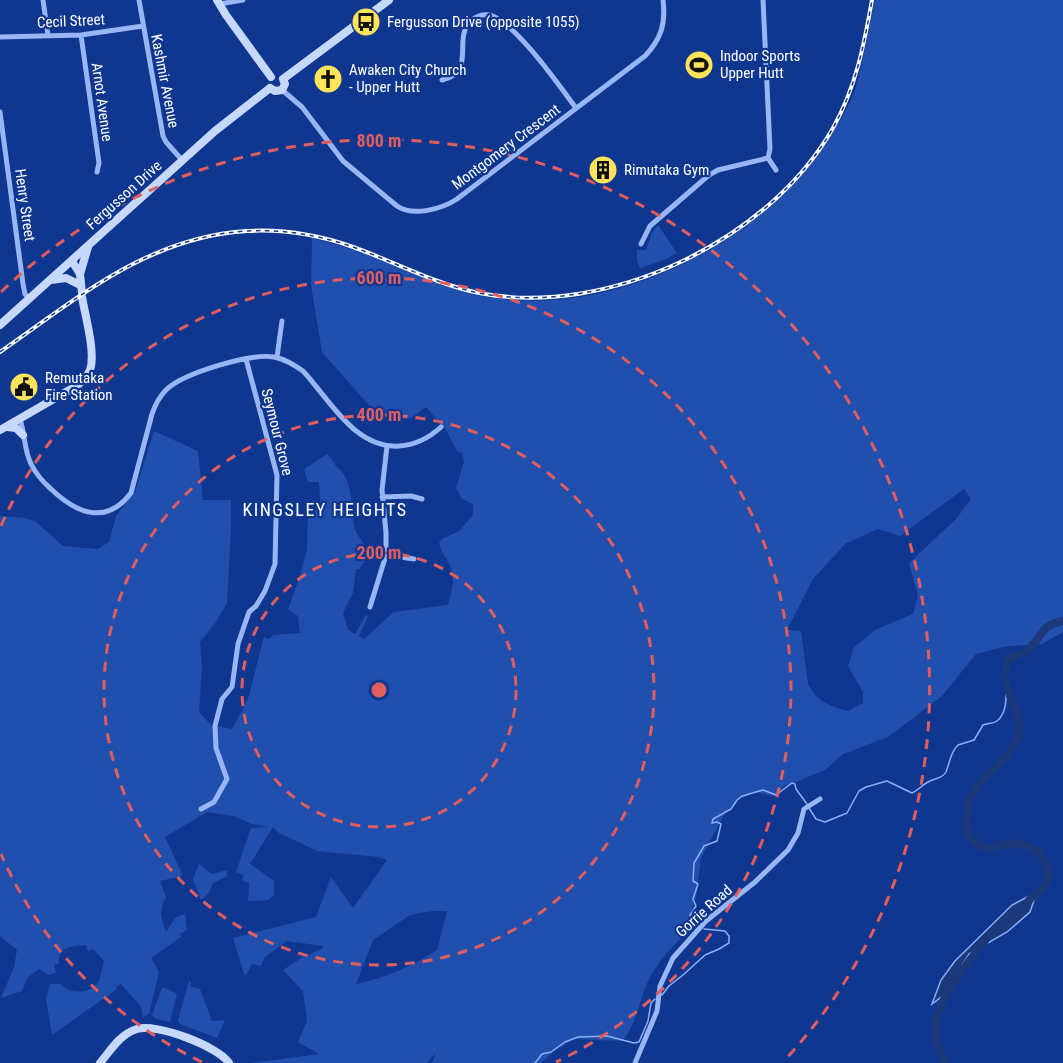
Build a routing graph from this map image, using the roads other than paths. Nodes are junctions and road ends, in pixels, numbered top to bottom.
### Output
1 (43, 0) edge
2 (139, 0) edge
3 (243, 0) edge
4 (389, 0) edge
5 (663, 0) edge
6 (763, 0) edge
7 (218, 2) edge
8 (143, 26) junction
9 (48, 35) junction
10 (81, 35) junction
11 (0, 37) edge
12 (272, 77) junction
13 (283, 79) junction
14 (442, 80) dead end
15 (270, 88) junction
16 (282, 90) junction
17 (576, 108) junction
18 (0, 112) edge
19 (1, 129) edge
20 (768, 158) junction
21 (182, 160) junction
22 (776, 170) dead end
23 (97, 171) dead end
24 (641, 244) dead end
25 (89, 246) junction
26 (70, 263) junction
27 (51, 280) junction
28 (81, 286) junction
29 (30, 299) junction
30 (282, 321) dead end
31 (0, 325) edge
32 (277, 357) junction
33 (246, 359) junction
34 (20, 419) junction
35 (441, 427) dead end
36 (3, 429) edge
37 (23, 435) junction
38 (387, 447) junction
39 (382, 496) junction
40 (422, 499) dead end
41 (387, 555) junction
42 (414, 559) dead end
43 (369, 607) dead end
44 (820, 799) dead end
45 (201, 809) dead end
46 (100, 1063) edge
47 (229, 1063) edge
48 (635, 1063) edge

1 - 9 street
2 - 8 street, Kashmir Avenue
3 - 7 street
4 - 13 main road
5 - 17 street, Montgomery Crescent
6 - 20 street
7 - 12 main road
8 - 10 street, Cecil Street
8 - 21 street, Kashmir Avenue
9 - 10 street, Cecil Street
9 - 11 street, Cecil Street
10 - 23 street, Arnot Avenue
12 - 13 main road
12 - 15 main road
13 - 16 main road
14 - 17 street
15 - 16 main road
15 - 21 main road, Fergusson Drive
16 - 17 street, Montgomery Crescent
18 - 19 street, Henry Street
19 - 29 street, Henry Street
20 - 22 street
20 - 24 street
21 - 25 main road, Fergusson Drive
25 - 26 main road, Fergusson Drive
25 - 28 main road
26 - 27 main road, Fergusson Drive
26 - 28 main road
27 - 28 main road
27 - 29 main road, Fergusson Drive
28 - 34 main road
29 - 31 main road, Fergusson Drive
30 - 32 street
32 - 33 street
32 - 38 street
33 - 37 street
33 - 45 street, Seymour Grove
34 - 36 main road
34 - 37 street
35 - 38 street
36 - 37 main road
38 - 39 street
39 - 40 street
39 - 41 street
41 - 42 street
41 - 43 street
44 - 48 street, Gorrie Road
46 - 47 main road

